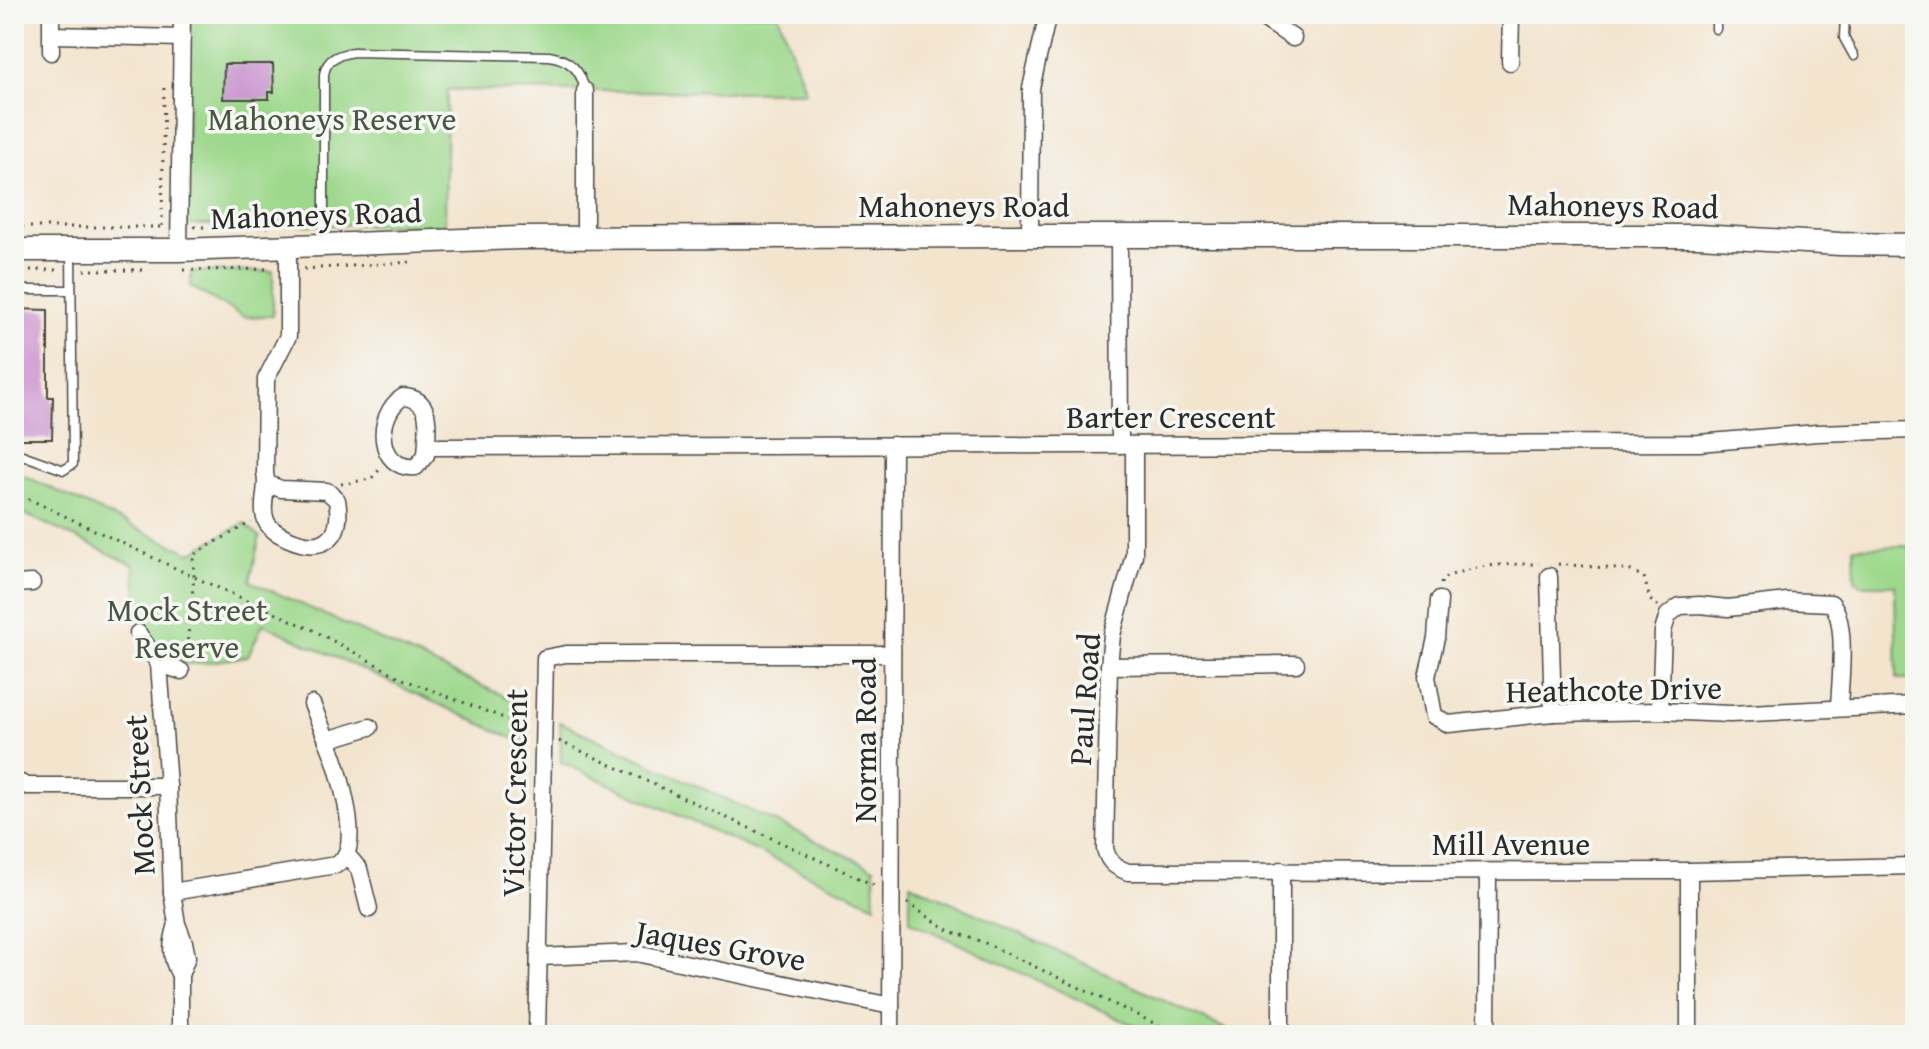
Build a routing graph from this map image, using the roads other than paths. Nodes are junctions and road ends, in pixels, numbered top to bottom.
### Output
1 (182, 14) edge
2 (1048, 14) edge
3 (1257, 14) edge
4 (1511, 14) edge
5 (1716, 14) edge
6 (1845, 14) edge
7 (1716, 29) dead end
8 (51, 36) dead end
9 (182, 38) junction
10 (1293, 38) dead end
11 (1854, 56) dead end
12 (1510, 62) dead end
13 (585, 91) joint
14 (1030, 236) junction
15 (1119, 236) junction
16 (585, 238) junction
17 (1915, 245) edge
18 (324, 246) junction
19 (288, 247) junction
20 (14, 250) edge
21 (71, 250) junction
22 (179, 250) junction
23 (14, 290) edge
24 (71, 290) junction
25 (1915, 430) edge
26 (893, 445) junction
27 (1127, 445) junction
28 (427, 447) junction
29 (14, 452) edge
30 (268, 484) junction
31 (1549, 576) dead end
32 (32, 583) dead end
33 (14, 584) edge
34 (1439, 600) dead end
35 (138, 633) dead end
36 (892, 654) junction
37 (159, 664) junction
38 (1296, 664) dead end
39 (1109, 666) junction
40 (181, 671) road end
41 (312, 704) dead end
42 (1915, 705) edge
43 (1839, 707) junction
44 (1660, 711) junction
45 (1553, 713) junction
46 (370, 727) dead end
47 (327, 740) junction
48 (14, 780) edge
49 (168, 786) junction
50 (347, 855) junction
51 (1110, 862) joint
52 (1915, 866) edge
53 (1281, 870) junction
54 (1689, 871) junction
55 (1488, 872) junction
56 (172, 892) junction
57 (369, 909) dead end
58 (539, 957) junction
59 (891, 1006) junction
60 (180, 1035) edge
61 (537, 1035) edge
62 (891, 1035) edge
63 (1281, 1035) edge
64 (1487, 1035) edge
65 (1689, 1035) edge

1 - 9 street
2 - 14 street
3 - 10 street
4 - 12 street
5 - 7 lane
6 - 11 lane
8 - 9 street
9 - 22 street
13 - 16 street
13 - 18 lane
14 - 15 main road, Mahoneys Road
14 - 16 main road, Mahoneys Road
15 - 17 main road, Mahoneys Road
15 - 27 street, Paul Road
16 - 18 main road, Mahoneys Road
18 - 19 main road, Mahoneys Road
19 - 22 main road, Mahoneys Road
19 - 30 street
20 - 21 main road, Mahoneys Road
21 - 22 main road, Mahoneys Road
21 - 24 lane
23 - 24 lane
24 - 29 lane
25 - 27 street, Barter Crescent
26 - 27 street, Barter Crescent
26 - 28 street, Barter Crescent
26 - 36 street, Norma Road
27 - 39 street, Paul Road
28 - 28 street
30 - 30 street
31 - 45 street
32 - 33 street
34 - 45 street, Heathcote Drive
35 - 37 street, Mock Street
36 - 58 street, Victor Crescent
36 - 59 street, Norma Road
37 - 40 street
37 - 49 street, Mock Street
38 - 39 street
39 - 51 street, Paul Road
41 - 47 street
42 - 43 street, Heathcote Drive
43 - 44 street, Heathcote Drive
43 - 44 street
44 - 45 street, Heathcote Drive
46 - 47 street
47 - 50 street
48 - 49 street
49 - 56 street, Mock Street
50 - 56 street
50 - 57 street
51 - 53 street, Mill Avenue
52 - 54 street, Mill Avenue
53 - 55 street, Mill Avenue
53 - 63 street
54 - 55 street, Mill Avenue
54 - 65 street
55 - 64 street
56 - 60 street, Mock Street
58 - 59 street, Jaques Grove
58 - 61 street, Victor Crescent
59 - 62 street, Norma Road

